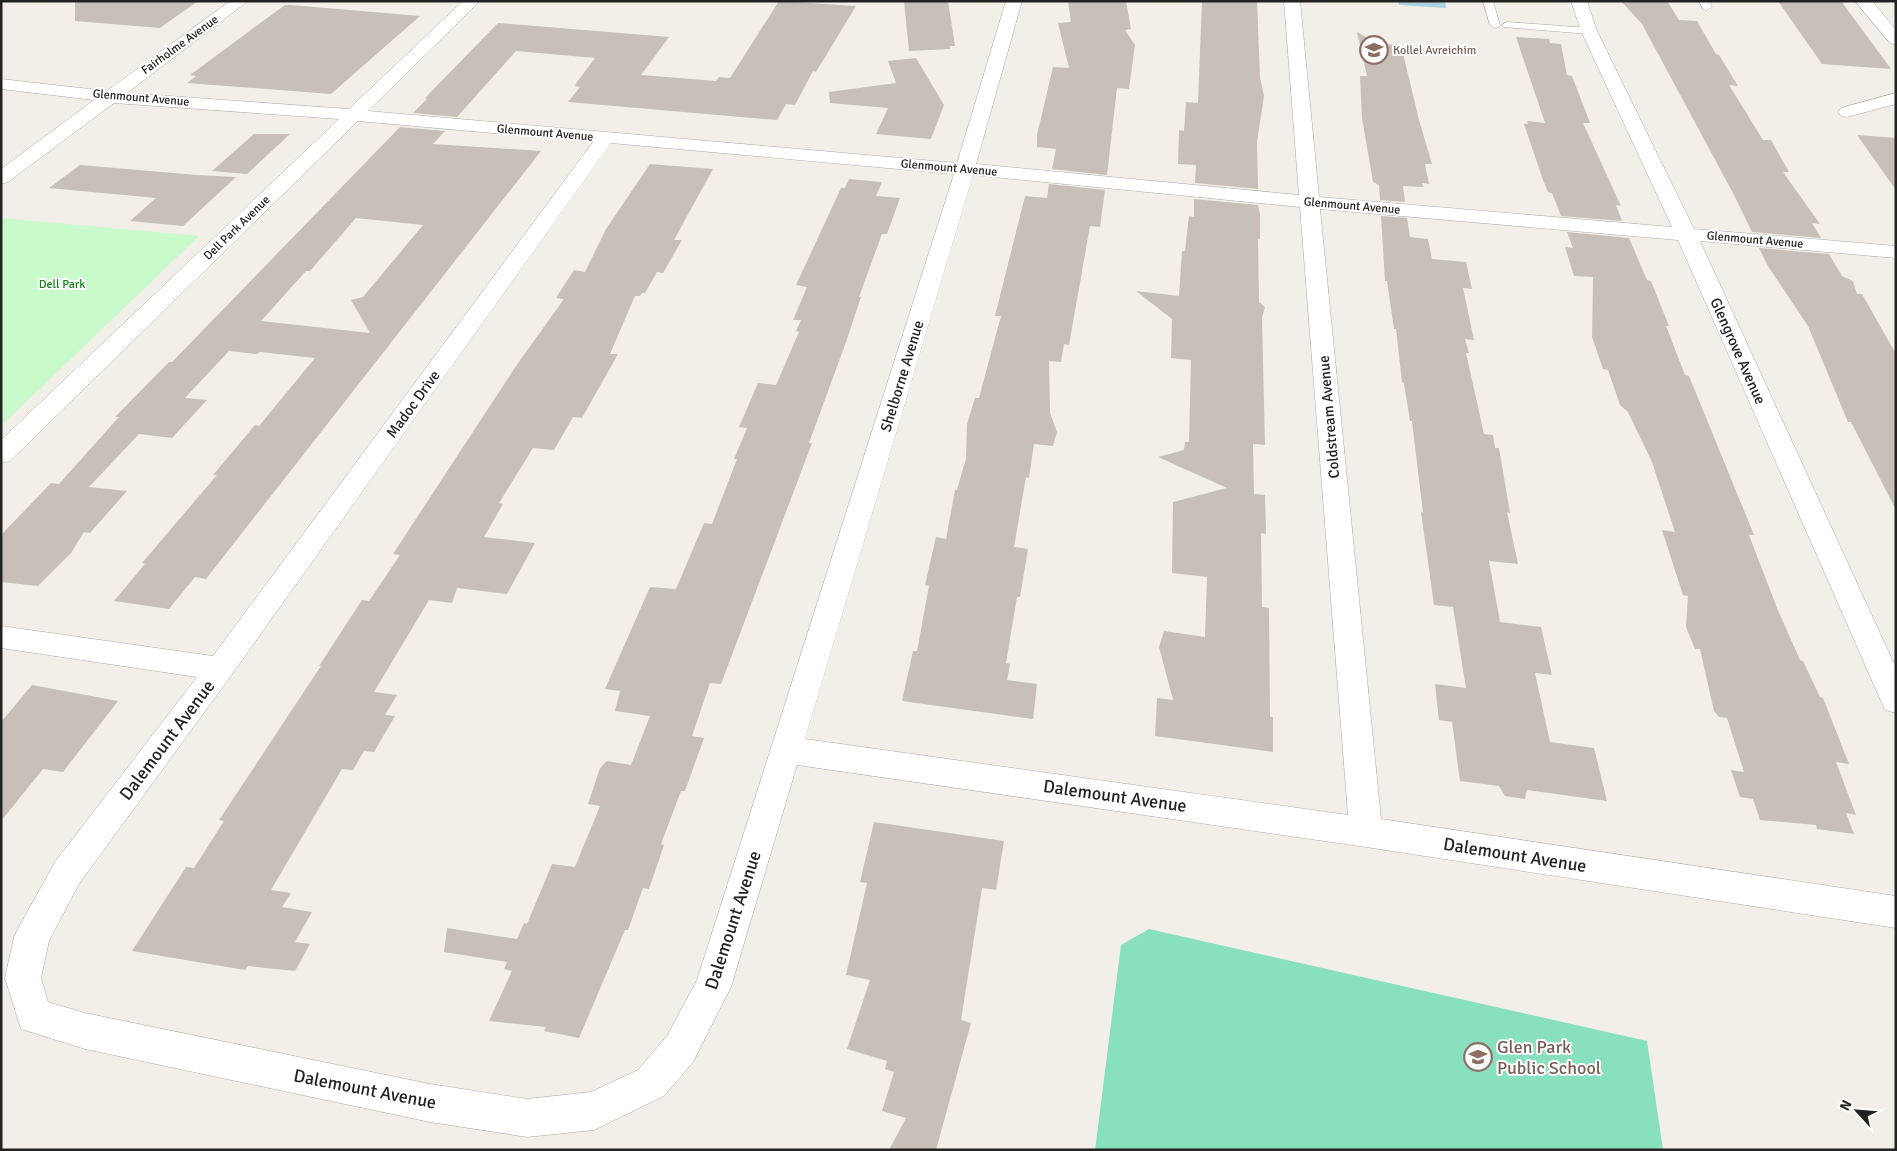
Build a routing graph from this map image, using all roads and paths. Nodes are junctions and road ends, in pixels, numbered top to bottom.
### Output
1 (240, 1) edge
2 (472, 1) edge
3 (1014, 1) edge
4 (1292, 1) edge
5 (1488, 1) edge
6 (1579, 1) edge
7 (1863, 1) edge
8 (1501, 25) joint
9 (1590, 31) junction
10 (1896, 40) edge
11 (1, 84) edge
12 (110, 97) junction
13 (1896, 98) edge
14 (1847, 112) dead end
15 (355, 115) junction
16 (605, 138) junction
17 (965, 169) junction
18 (1, 178) edge
19 (1310, 202) junction
20 (1686, 234) junction
21 (1896, 252) edge
22 (1, 455) edge
23 (1, 637) edge
24 (220, 669) junction
25 (1896, 701) edge
26 (788, 750) junction
27 (1366, 832) junction
28 (1896, 912) edge

1 - 12 street, Fairholme Avenue
2 - 15 street, Dell Park Avenue
3 - 17 street, Shelborne Avenue
4 - 19 street, Coldstream Avenue
5 - 8 lane
6 - 9 street, Glengrove Avenue
7 - 10 street
8 - 9 lane
9 - 20 street, Glengrove Avenue
11 - 12 street, Glenmount Avenue
12 - 15 street, Glenmount Avenue
12 - 18 street, Fairholme Avenue
13 - 14 street
15 - 16 street, Glenmount Avenue
15 - 22 street, Dell Park Avenue
16 - 17 street, Glenmount Avenue
16 - 24 street, Madoc Drive
17 - 19 street, Glenmount Avenue
17 - 26 street, Shelborne Avenue
19 - 20 street, Glenmount Avenue
19 - 27 street, Coldstream Avenue
20 - 21 street, Glenmount Avenue
20 - 25 street, Glengrove Avenue
23 - 24 street, Dalemount Avenue
24 - 26 street, Dalemount Avenue
26 - 27 street, Dalemount Avenue
27 - 28 street, Dalemount Avenue

